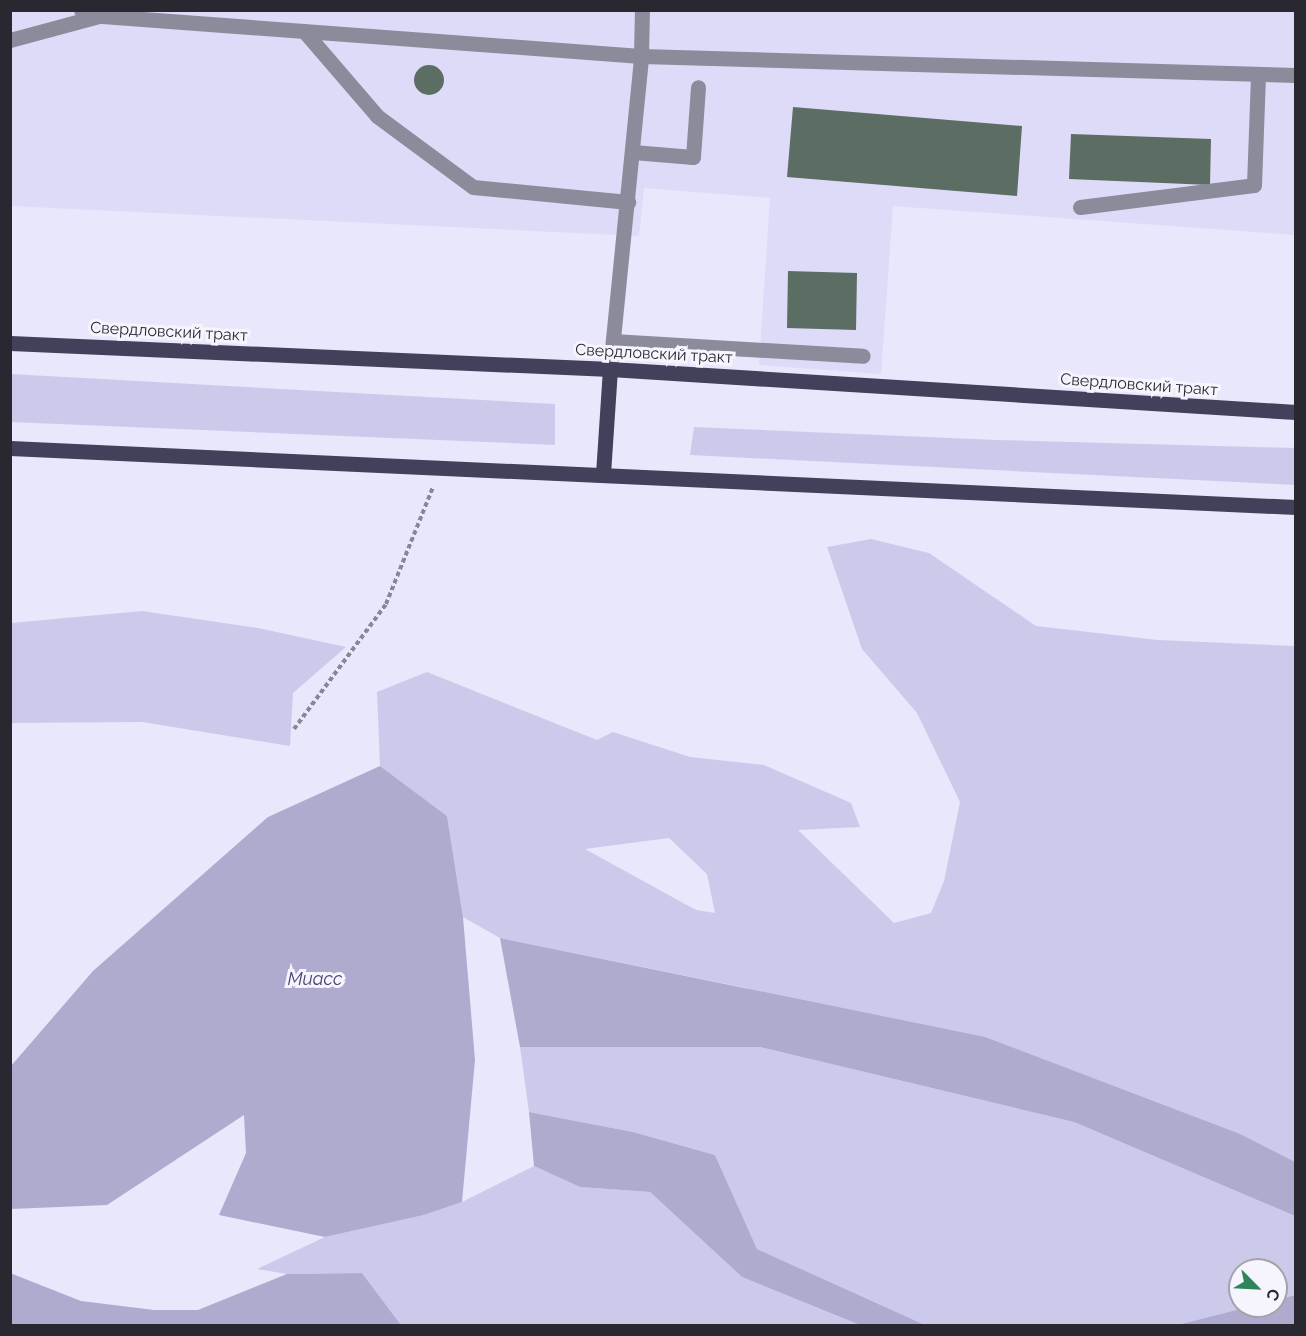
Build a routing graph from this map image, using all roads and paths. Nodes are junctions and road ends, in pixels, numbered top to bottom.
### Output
1 (81, 10) edge
2 (642, 10) edge
3 (102, 16) junction
4 (304, 31) junction
5 (10, 40) edge
6 (641, 56) junction
7 (1258, 74) junction
8 (1296, 75) edge
9 (698, 87) dead end
10 (633, 152) junction
11 (628, 202) junction
12 (1080, 207) dead end
13 (613, 341) junction
14 (10, 343) edge
15 (863, 356) dead end
16 (610, 369) junction
17 (1296, 412) edge
18 (10, 448) edge
19 (441, 467) junction
20 (603, 474) junction
21 (1296, 507) edge
22 (294, 729) dead end

1 - 3 lane
2 - 6 lane
3 - 4 lane
3 - 5 lane
4 - 6 lane
4 - 11 lane
6 - 7 lane
6 - 10 lane
7 - 8 lane
7 - 12 lane
9 - 10 lane
10 - 11 lane
11 - 13 lane
13 - 15 lane
13 - 16 lane
14 - 16 main road, Свердловский тракт
16 - 17 main road, Свердловский тракт
16 - 20 main road
18 - 19 main road
19 - 20 main road
19 - 22 path
20 - 21 main road

